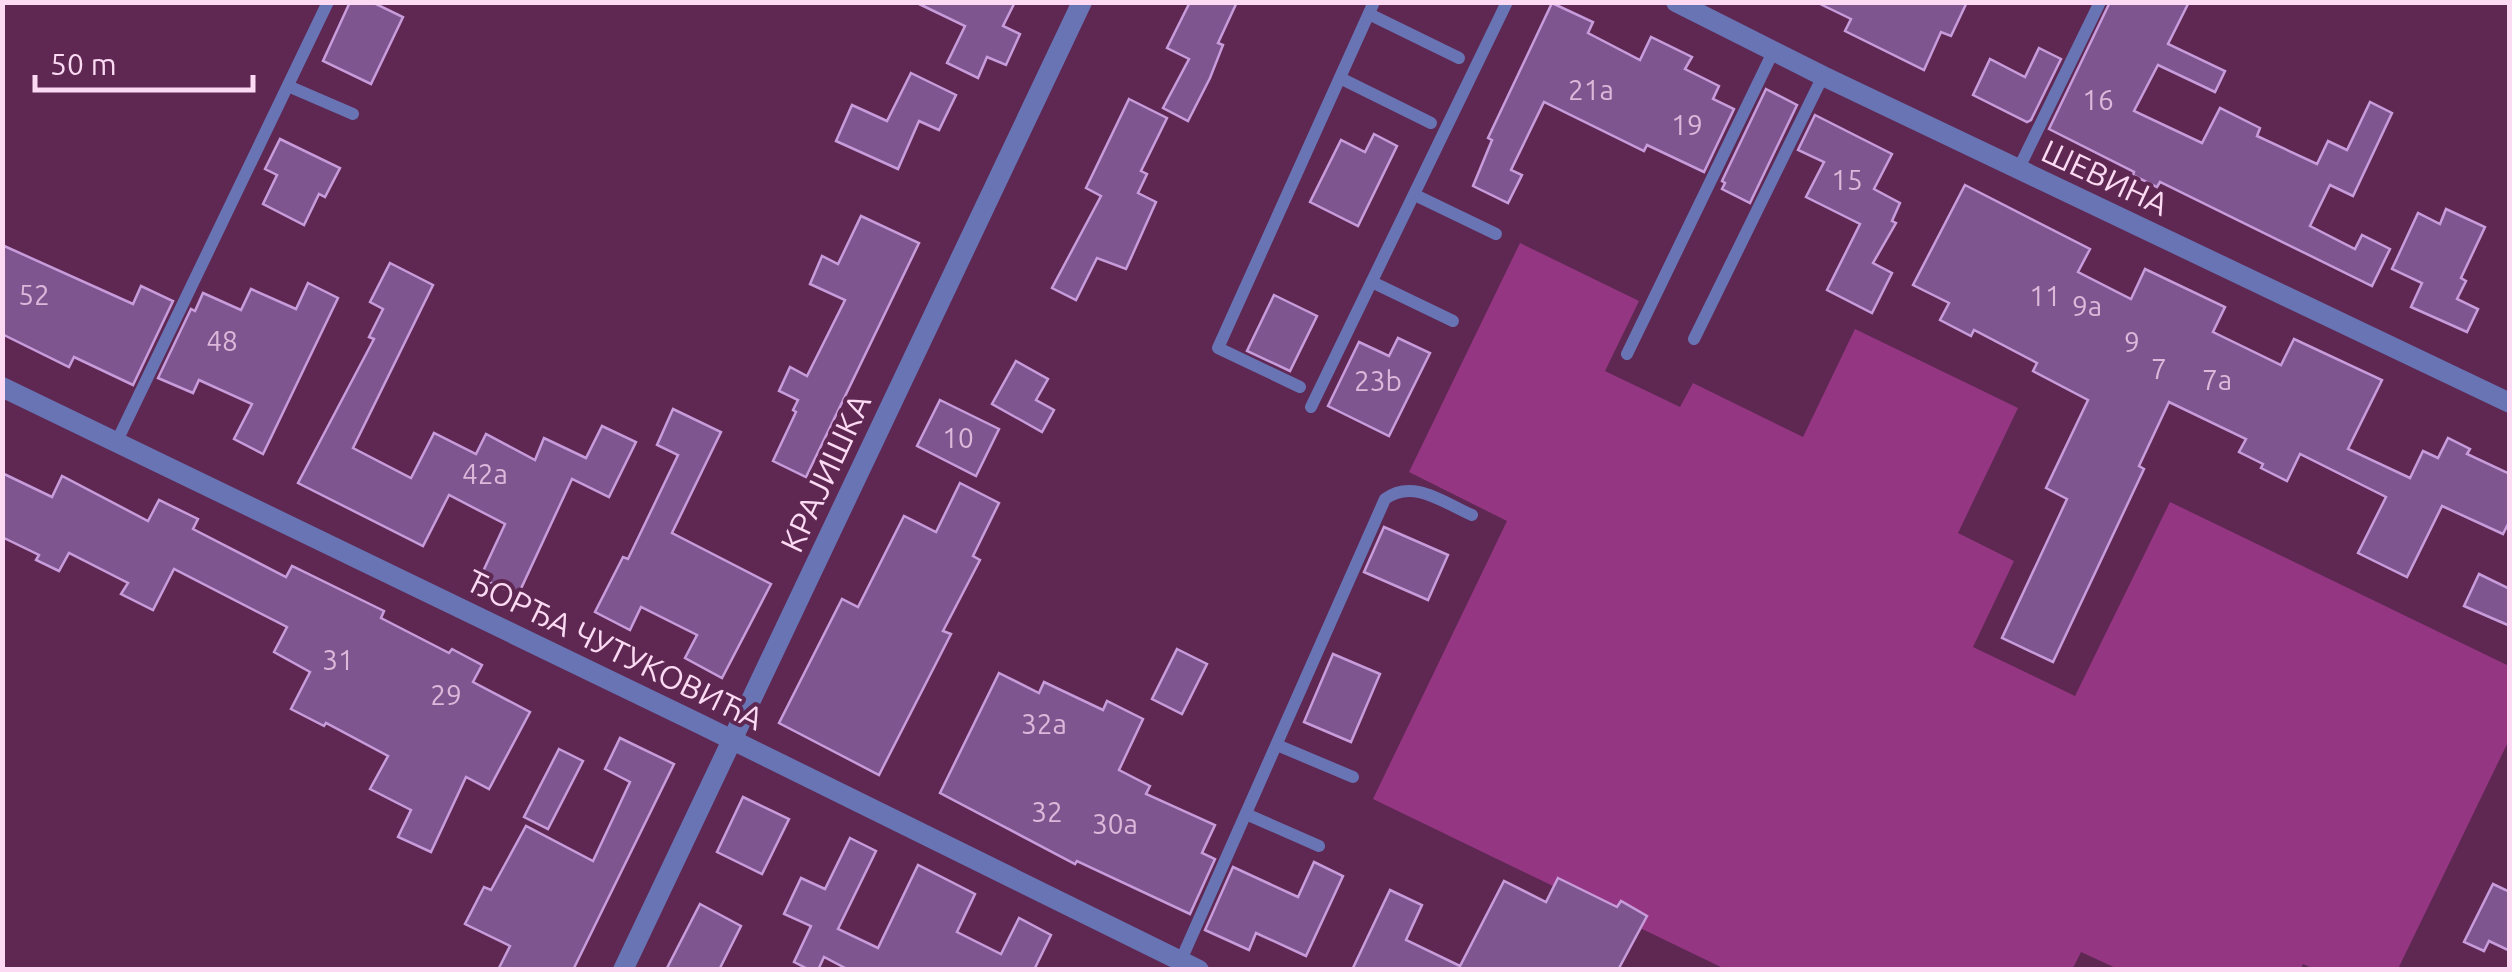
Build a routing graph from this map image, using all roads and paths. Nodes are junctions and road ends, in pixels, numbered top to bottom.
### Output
1 (328, 2) edge
2 (1082, 2) edge
3 (1507, 2) edge
4 (1676, 2) edge
5 (2100, 2) edge
6 (1372, 8) edge
7 (1773, 52) junction
8 (1459, 58) dead end
9 (1824, 76) junction
10 (1340, 78) junction
11 (288, 86) junction
12 (353, 114) dead end
13 (1431, 123) dead end
14 (2018, 170) junction
15 (1415, 195) junction
16 (1496, 234) dead end
17 (1372, 282) junction
18 (1453, 321) dead end
19 (1694, 340) dead end
20 (1626, 354) dead end
21 (2, 387) edge
22 (1300, 388) dead end
23 (2510, 403) edge
24 (1311, 406) dead end
25 (116, 443) junction
26 (1472, 515) dead end
27 (732, 740) junction
28 (1277, 745) junction
29 (1353, 777) dead end
30 (1246, 814) junction
31 (1319, 846) dead end
32 (1190, 965) edge
33 (624, 970) edge

1 - 11 lane
2 - 27 street, КРАЈИШКА
3 - 15 lane
4 - 7 street, ШЕВИНА
5 - 14 lane
6 - 8 lane
6 - 10 lane
7 - 9 street, ШЕВИНА
7 - 20 lane
9 - 14 street, ШЕВИНА
9 - 19 lane
10 - 13 lane
10 - 22 lane
11 - 12 lane
11 - 25 lane
14 - 23 street, ШЕВИНА
15 - 16 lane
15 - 17 lane
17 - 18 lane
17 - 24 lane
21 - 25 street, ЂОРЂА ЧУТУКОВИЋА
25 - 27 street, ЂОРЂА ЧУТУКОВИЋА
26 - 28 lane
27 - 32 street, ЂОРЂА ЧУТУКОВИЋА
27 - 33 street, КРАЈИШКА
28 - 29 lane
28 - 30 lane
30 - 31 lane
30 - 32 lane

